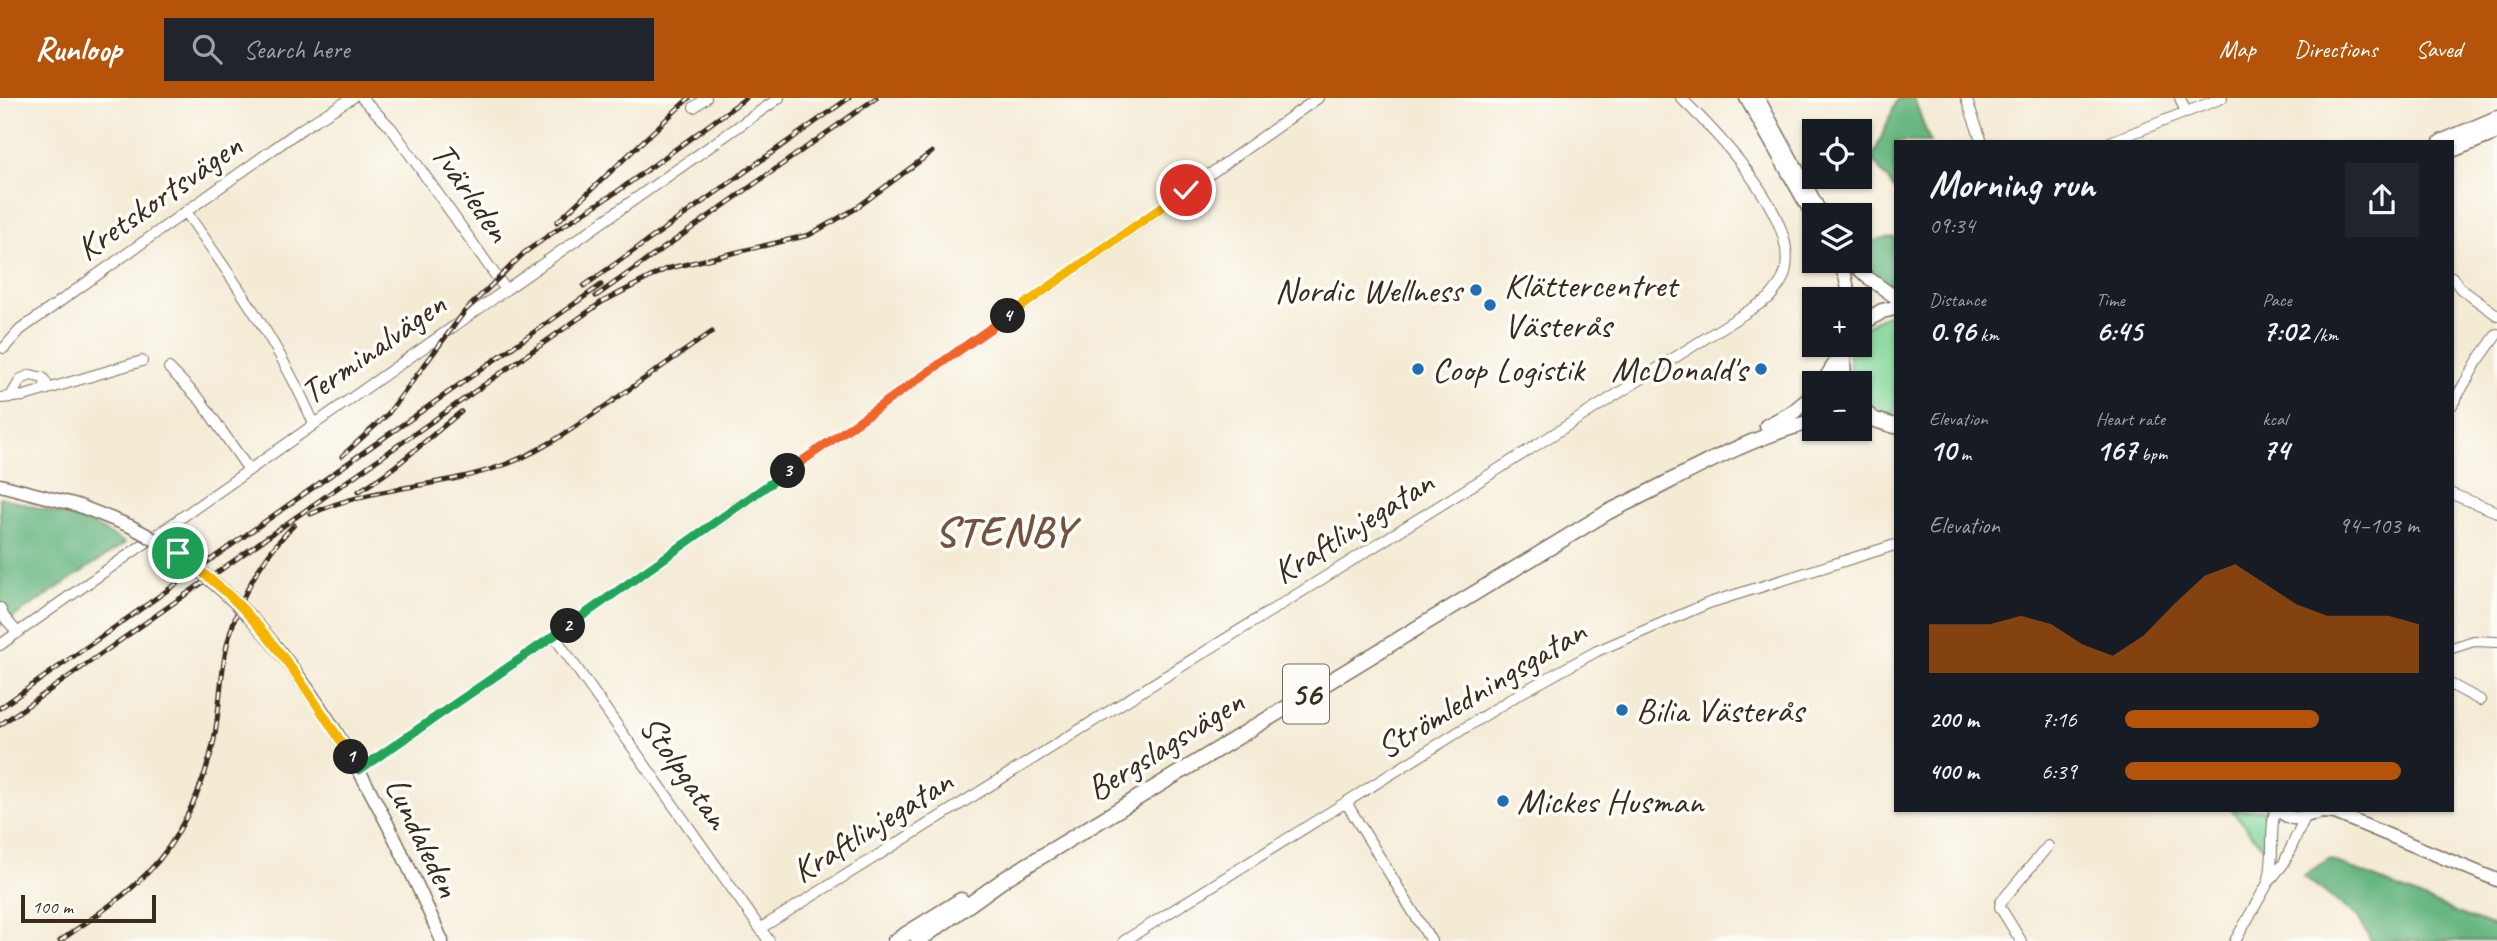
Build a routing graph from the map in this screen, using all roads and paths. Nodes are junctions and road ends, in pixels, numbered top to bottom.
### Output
1 (352, 98) edge
2 (362, 98) edge
3 (706, 98) edge
4 (779, 98) edge
5 (1318, 98) edge
6 (1681, 98) edge
7 (1746, 98) edge
8 (1758, 98) edge
9 (1966, 98) edge
10 (2180, 98) edge
11 (2222, 98) edge
12 (694, 107) dead end
13 (2186, 113) junction
14 (2497, 118) edge
15 (2497, 132) edge
16 (1981, 140) edge
17 (2115, 140) edge
18 (2446, 140) edge
19 (2454, 149) edge
20 (1805, 203) edge
21 (1815, 203) edge
22 (186, 212) junction
23 (1862, 273) edge
24 (2454, 280) edge
25 (506, 290) junction
26 (1894, 296) edge
27 (1894, 308) edge
28 (2497, 315) edge
29 (1872, 316) edge
30 (2497, 334) edge
31 (4, 348) dead end
32 (142, 361) dead end
33 (169, 368) dead end
34 (43, 390) junction
35 (5, 397) edge
36 (2454, 402) edge
37 (1802, 404) edge
38 (1872, 416) edge
39 (1872, 422) edge
40 (314, 424) junction
41 (1802, 424) edge
42 (1891, 426) edge
43 (249, 470) junction
44 (1, 488) edge
45 (2454, 495) edge
46 (1608, 512) junction
47 (2497, 512) edge
48 (1894, 545) edge
49 (0, 608) edge
50 (18, 633) junction
51 (554, 636) junction
52 (2497, 642) edge
53 (0, 645) edge
54 (2454, 647) edge
55 (2454, 686) edge
56 (2480, 700) dead end
57 (359, 770) junction
58 (1347, 804) junction
59 (2276, 812) edge
60 (2281, 812) edge
61 (2353, 812) edge
62 (2310, 814) edge
63 (2048, 846) dead end
64 (2497, 871) edge
65 (1006, 878) junction
66 (2497, 880) edge
67 (2268, 883) junction
68 (761, 928) junction
69 (442, 941) edge
70 (769, 941) edge
71 (895, 941) edge
72 (918, 941) edge
73 (1124, 941) edge
74 (1431, 941) edge
75 (2021, 941) edge
76 (2235, 941) edge

1 - 22 street, Kretskortsvägen
2 - 25 street, Tvärleden
3 - 12 street
4 - 25 street, Terminalvägen
5 - 51 street
6 - 68 street, Kraftlinjegatan
7 - 20 main road
8 - 21 main road
9 - 16 street
10 - 13 street
11 - 13 street
13 - 17 street
14 - 18 highway
15 - 19 highway
22 - 31 street, Kretskortsvägen
22 - 40 street
23 - 26 main road
24 - 28 street
25 - 40 street, Terminalvägen
27 - 29 highway
30 - 36 street
32 - 34 street
33 - 43 street
34 - 35 street
34 - 35 street
37 - 46 highway, Bergslagsvägen / 56
38 - 42 highway
39 - 42 highway
40 - 43 street, Terminalvägen
41 - 46 highway, Bergslagsvägen / 56
43 - 50 street, Terminalvägen
44 - 57 main road, Lundaleden, bridge
45 - 47 street
46 - 65 highway, Bergslagsvägen / 56
48 - 58 street, Strömledningsgatan
49 - 50 street
50 - 53 street, Terminalvägen
51 - 57 street
51 - 68 street, Stolpgatan
52 - 54 street
55 - 56 street
57 - 69 main road, Lundaleden
58 - 73 street, Strömledningsgatan
58 - 74 street
59 - 67 street
60 - 62 main road
61 - 64 main road
62 - 66 main road
62 - 67 street
63 - 75 street
65 - 71 highway, Bergslagsvägen / 56
65 - 72 highway, Bergslagsvägen / 56
67 - 76 street
68 - 70 street, Stolpgatan

